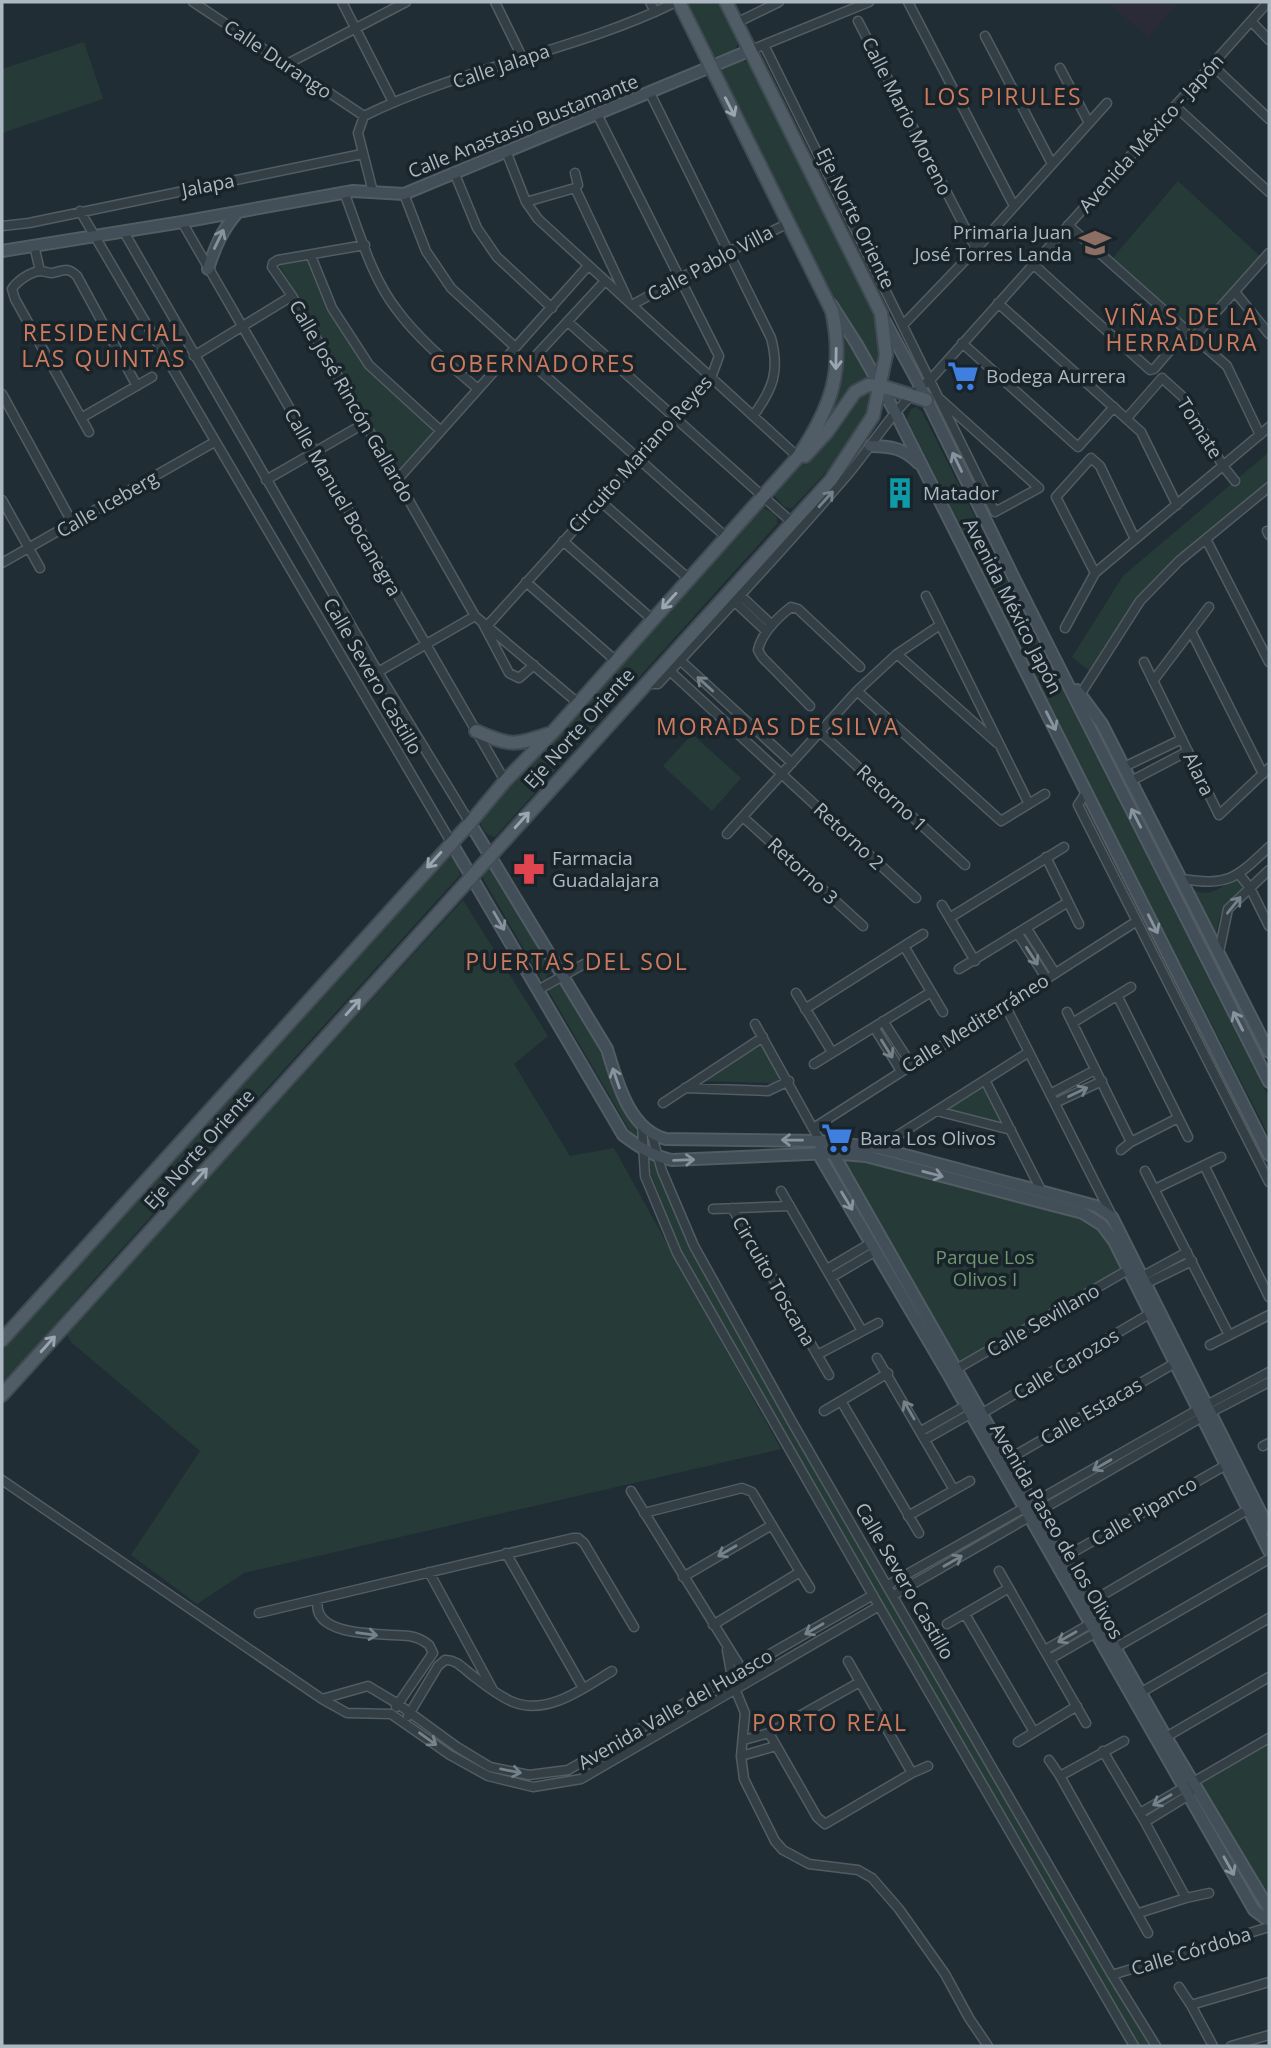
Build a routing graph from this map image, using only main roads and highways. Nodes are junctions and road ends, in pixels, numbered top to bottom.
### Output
1 (677, 2) edge
2 (726, 2) edge
3 (881, 386) junction
4 (926, 400) road end
5 (798, 457) junction
6 (844, 461) junction
7 (845, 478) road end
8 (767, 550) junction
9 (765, 566) road end
10 (476, 731) road end
11 (552, 733) junction
12 (2, 1340) edge
13 (2, 1395) edge

1 -> 5 main road, Eje Norte Oriente
2 - 3 main road, Eje Norte Oriente
3 - 4 main road
3 - 5 main road
3 - 6 main road, Eje Norte Oriente
5 -> 11 main road, Eje Norte Oriente
6 - 7 main road
6 - 8 main road, Eje Norte Oriente
8 - 9 main road
13 -> 8 main road, Eje Norte Oriente
10 - 11 main road
11 -> 12 main road, Eje Norte Oriente

